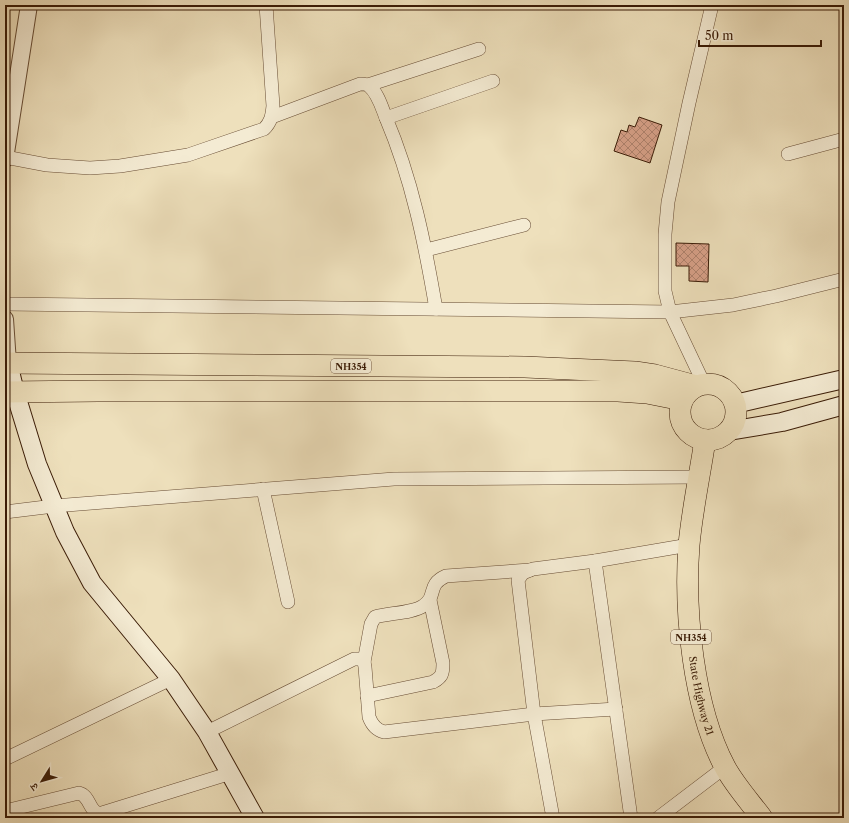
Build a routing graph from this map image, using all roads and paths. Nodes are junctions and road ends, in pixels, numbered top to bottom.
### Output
1 (27, 5) edge
2 (266, 5) edge
3 (712, 5) edge
4 (479, 49) dead end
5 (493, 81) dead end
6 (368, 85) junction
7 (272, 117) junction
8 (386, 118) junction
9 (844, 139) edge
10 (788, 154) dead end
11 (5, 158) edge
12 (524, 225) dead end
13 (426, 250) junction
14 (844, 279) edge
15 (5, 304) edge
16 (436, 309) junction
17 (670, 312) junction
18 (5, 319) edge
19 (6, 363) edge
20 (844, 379) edge
21 (694, 390) junction
22 (10, 392) edge
23 (735, 404) junction
24 (844, 405) edge
25 (729, 431) junction
26 (705, 440) junction
27 (699, 477) junction
28 (263, 489) junction
29 (54, 506) junction
30 (5, 512) edge
31 (689, 545) junction
32 (596, 561) junction
33 (533, 569) junction
34 (430, 600) junction
35 (288, 602) dead end
36 (364, 662) junction
37 (171, 679) junction
38 (367, 696) junction
39 (616, 710) junction
40 (534, 714) junction
41 (207, 732) junction
42 (5, 759) edge
43 (725, 767) junction
44 (231, 773) junction
45 (5, 812) edge
46 (255, 818) edge
47 (553, 818) edge
48 (631, 818) edge
49 (658, 818) edge
50 (762, 818) edge

1 - 11 street
2 - 7 street
3 - 17 street
4 - 6 street
5 - 8 street
6 - 7 street
6 - 8 street
7 - 11 street
8 - 13 street
9 - 10 street
12 - 13 street
13 - 16 street
14 - 17 street
15 - 16 street
16 - 17 street
17 - 21 street
18 - 19 street
19 - 21 highway, NH354
19 - 22 main road
20 - 23 main road
21 - 22 highway, NH354
21 - 23 highway, NH354
21 - 26 highway
22 - 29 main road
23 - 25 highway
24 - 25 main road
25 - 26 highway
26 - 27 highway, State Highway 21 / NH354
27 - 28 street
27 - 31 highway, State Highway 21 / NH354
28 - 29 street
28 - 35 street
29 - 30 street
29 - 37 main road
31 - 32 street
31 - 43 highway, State Highway 21 / NH354
32 - 33 street
32 - 39 street
33 - 34 street
33 - 40 street
34 - 36 street
34 - 38 street
36 - 38 street
36 - 41 street
37 - 41 main road
37 - 42 street
38 - 40 street
39 - 40 street
39 - 48 street
40 - 47 street
41 - 44 main road
43 - 49 street
43 - 50 highway, State Highway 21 / NH354
44 - 45 street
44 - 46 main road

